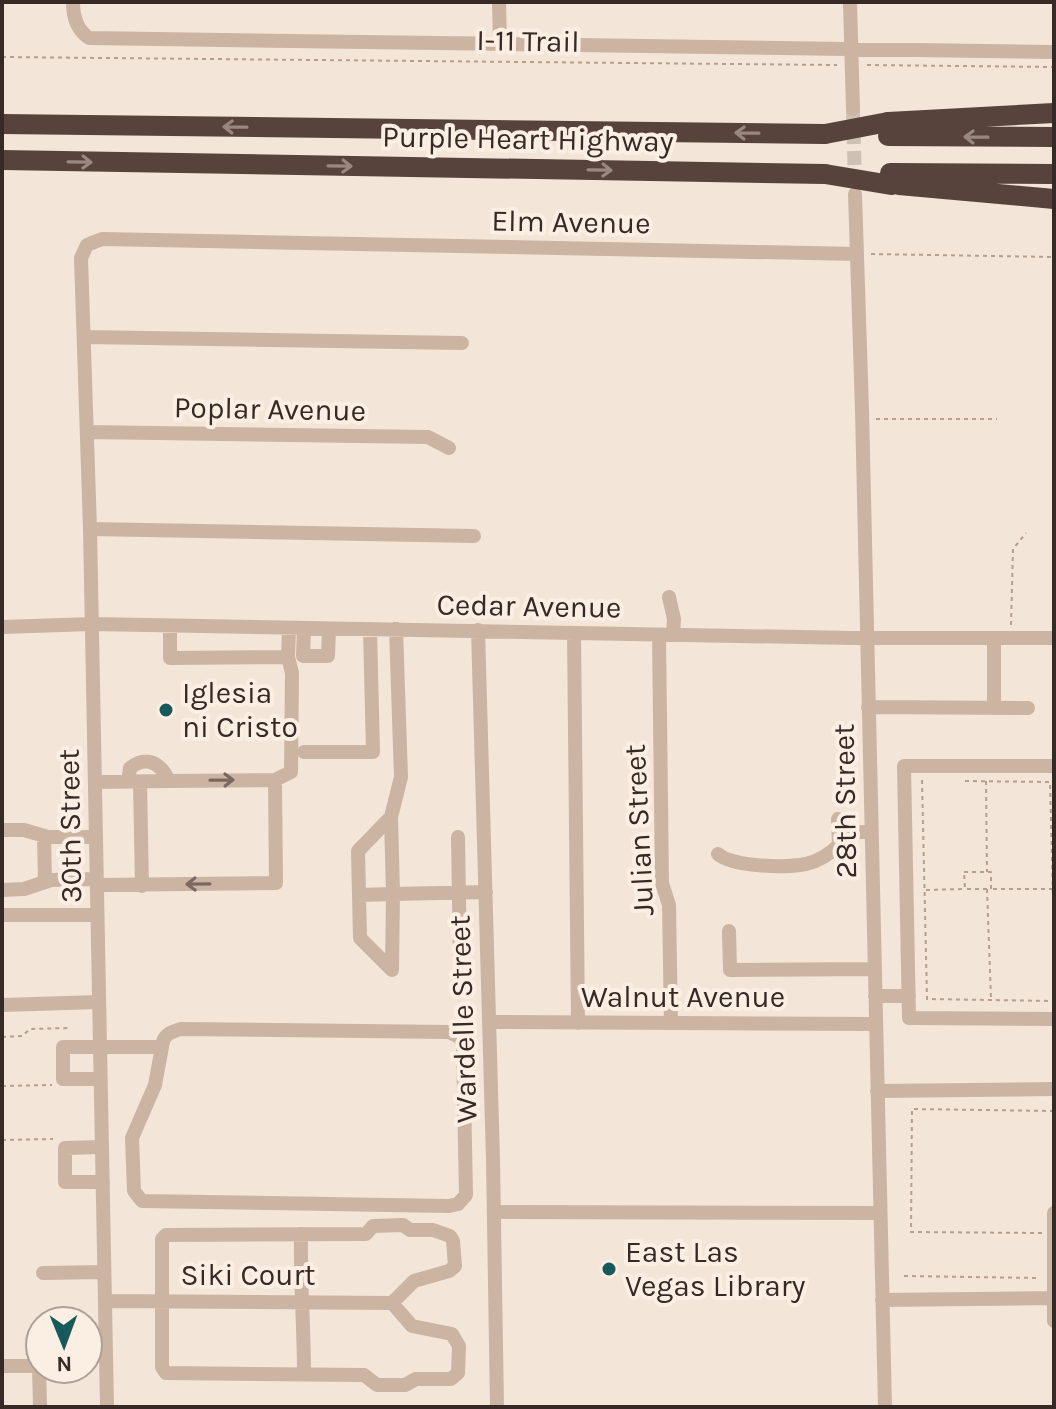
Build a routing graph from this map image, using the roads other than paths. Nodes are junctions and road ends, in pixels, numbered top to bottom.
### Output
1 (73, 2) edge
2 (499, 2) edge
3 (850, 2) edge
4 (500, 44) junction
5 (852, 49) junction
6 (1054, 52) edge
7 (853, 109) tunnel mouth
8 (1054, 113) edge
9 (2, 124) edge
10 (888, 129) junction
11 (1054, 137) edge
12 (2, 160) edge
13 (1054, 174) edge
14 (890, 179) junction
15 (855, 194) tunnel mouth
16 (1054, 199) edge
17 (87, 245) joint
18 (857, 254) junction
19 (85, 337) junction
20 (462, 343) dead end
21 (88, 432) junction
22 (449, 448) dead end
23 (90, 529) junction
24 (474, 536) dead end
25 (669, 597) dead end
26 (92, 624) junction
27 (2, 627) edge
28 (170, 627) junction
29 (296, 629) junction
30 (329, 629) junction
31 (370, 629) junction
32 (396, 629) junction
33 (478, 630) junction
34 (574, 633) junction
35 (666, 635) junction
36 (867, 638) junction
37 (994, 638) junction
38 (1054, 638) edge
39 (288, 657) junction
40 (868, 707) junction
41 (994, 708) junction
42 (1028, 708) dead end
43 (304, 752) dead end
44 (1054, 766) edge
45 (275, 780) junction
46 (169, 781) junction
47 (95, 782) junction
48 (134, 782) junction
49 (391, 817) junction
50 (2, 830) edge
51 (871, 832) junction
52 (44, 836) junction
53 (96, 837) junction
54 (458, 837) dead end
55 (718, 854) dead end
56 (45, 882) junction
57 (97, 882) junction
58 (142, 886) junction
59 (2, 890) edge
60 (486, 892) junction
61 (459, 893) junction
62 (393, 894) junction
63 (359, 895) junction
64 (2, 915) edge
65 (97, 915) junction
66 (729, 931) dead end
67 (460, 963) dead end
68 (874, 969) junction
69 (875, 996) junction
70 (909, 996) junction
71 (99, 1002) junction
72 (2, 1005) edge
73 (1054, 1019) edge
74 (489, 1022) junction
75 (578, 1023) junction
76 (671, 1023) junction
77 (876, 1024) junction
78 (100, 1047) junction
79 (162, 1047) junction
80 (100, 1079) junction
81 (1054, 1089) edge
82 (877, 1091) junction
83 (102, 1147) junction
84 (103, 1182) junction
85 (494, 1212) junction
86 (880, 1213) junction
87 (1054, 1213) edge
88 (301, 1234) junction
89 (104, 1272) junction
90 (43, 1273) dead end
91 (1053, 1278) edge
92 (1052, 1298) edge
93 (882, 1300) junction
94 (105, 1301) junction
95 (161, 1301) junction
96 (300, 1302) junction
97 (392, 1303) junction
98 (1054, 1321) edge
99 (2, 1366) edge
100 (304, 1374) junction
101 (40, 1407) edge
102 (107, 1407) edge
103 (497, 1407) edge
104 (885, 1407) edge

1 - 4 street
2 - 4 street
3 - 5 street
4 - 5 street
5 - 6 street
5 - 7 street
8 - 10 highway
10 -> 9 highway, Purple Heart Highway, bridge
11 -> 10 highway, Purple Heart Highway
12 -> 14 highway, Purple Heart Highway, bridge
13 - 14 highway
14 - 16 highway
15 - 18 street, 28th Street
17 - 18 street, Elm Avenue
17 - 19 street, 30th Street
18 - 36 street, 28th Street
19 - 20 street
19 - 21 street, 30th Street
21 - 22 street, Poplar Avenue
21 - 23 street, 30th Street
23 - 24 street
23 - 26 street, 30th Street
25 - 35 street, Julian Street
26 - 27 street, Cedar Avenue
26 - 28 street, Cedar Avenue
26 - 47 street, 30th Street
28 - 29 street, Cedar Avenue
28 - 39 street
29 - 30 street, Cedar Avenue
29 - 30 street
29 - 39 street
30 - 31 street, Cedar Avenue
31 - 32 street, Cedar Avenue
31 - 43 street
32 - 33 street, Cedar Avenue
32 - 49 street
33 - 34 street, Cedar Avenue
33 - 60 street, Wardelle Street
34 - 35 street, Cedar Avenue
34 - 75 street
35 - 36 street, Cedar Avenue
35 - 76 street, Julian Street
36 - 37 street, Cedar Avenue
36 - 40 street, 28th Street
37 - 38 street, Cedar Avenue
37 - 41 street
39 - 45 street
40 - 41 street
40 - 51 street, 28th Street
41 - 42 street
44 - 70 street
46 -> 45 street
45 -> 58 street
46 - 48 street
46 - 48 street
47 - 48 street
47 - 53 street, 30th Street
48 - 58 street
49 - 62 street
49 - 63 street
50 - 52 street
51 - 55 street
51 - 68 street, 28th Street
52 - 53 street
52 - 56 street
53 - 57 street, 30th Street
54 - 61 street
56 - 57 street
56 - 59 street
57 - 58 street
57 - 65 street, 30th Street
60 - 61 street
60 - 74 street, Wardelle Street
61 - 62 street
61 - 67 street
62 - 63 street
62 - 63 street
64 - 65 street
65 - 71 street, 30th Street
66 - 68 street
68 - 69 street, 28th Street
69 - 70 street
69 - 77 street, 28th Street
70 - 73 street
71 - 72 street
71 - 78 street, 30th Street
74 - 75 street, Walnut Avenue
74 - 85 street, Wardelle Street
75 - 76 street, Walnut Avenue
76 - 77 street, Walnut Avenue
77 - 82 street, 28th Street
78 - 79 street
78 - 80 street, 30th Street
78 - 80 street
79 - 79 street
80 - 83 street, 30th Street
81 - 82 street
82 - 86 street, 28th Street
83 - 84 street, 30th Street
83 - 84 street
84 - 89 street, 30th Street
85 - 86 street
85 - 103 street, Wardelle Street
86 - 93 street, 28th Street
87 - 91 street
88 - 95 street
88 - 96 street
88 - 97 street
89 - 90 street
89 - 94 street, 30th Street
91 - 92 street
92 - 93 street
92 - 98 street
93 - 104 street, 28th Street
94 - 95 street, Siki Court
94 - 102 street, 30th Street
95 - 96 street, Siki Court
95 - 100 street
96 - 97 street, Siki Court
96 - 100 street
97 - 100 street
99 - 101 street

